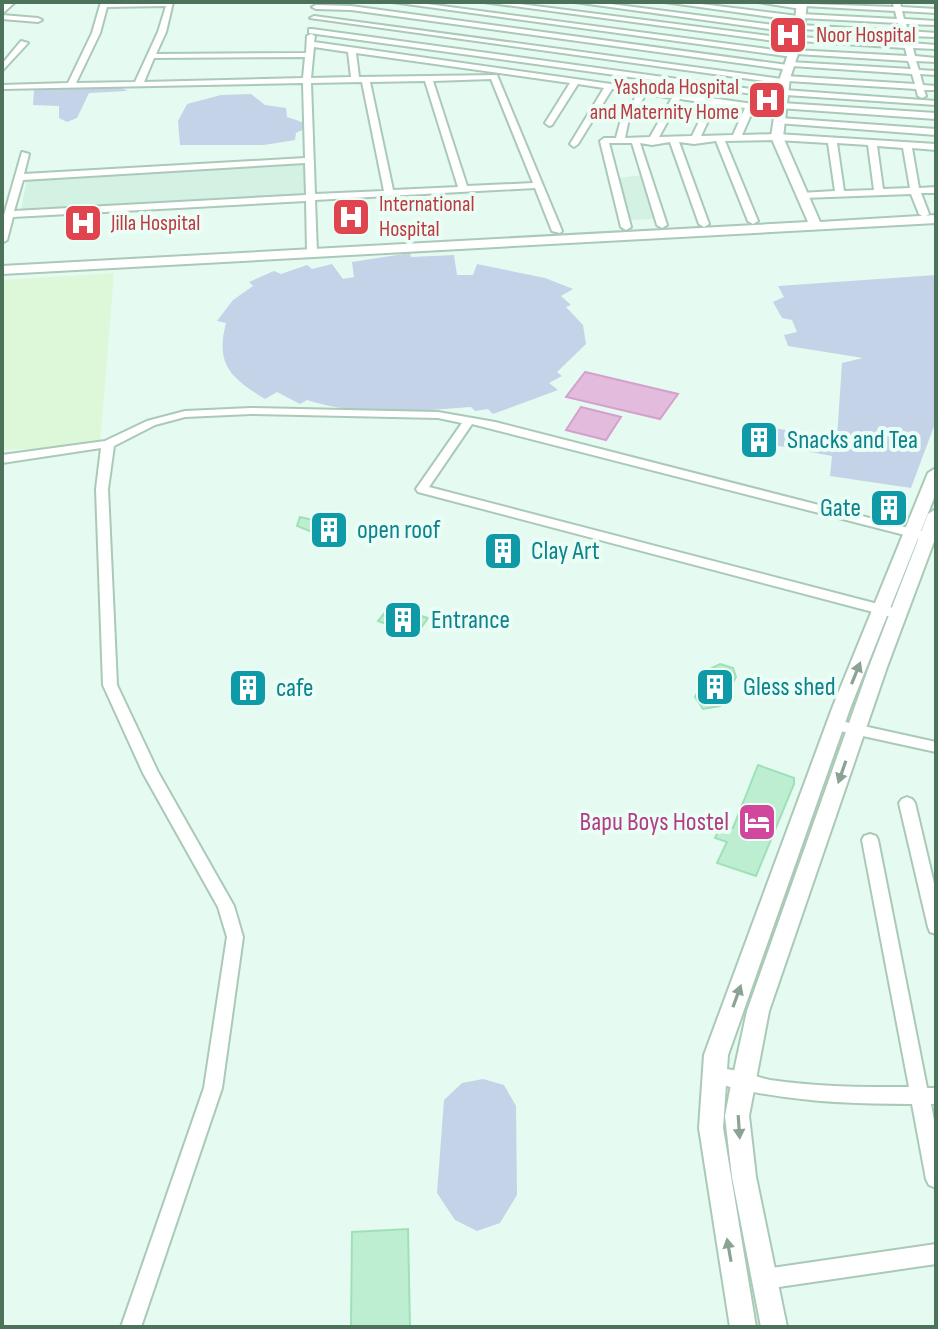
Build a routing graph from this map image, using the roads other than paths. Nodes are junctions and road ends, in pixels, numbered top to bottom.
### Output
1 (396, 2) edge
2 (487, 2) edge
3 (578, 2) edge
4 (651, 2) edge
5 (668, 2) edge
6 (762, 2) edge
7 (2, 3) edge
8 (104, 3) edge
9 (171, 3) edge
10 (317, 5) edge
11 (897, 6) edge
12 (646, 11) junction
13 (936, 11) edge
14 (2, 14) edge
15 (314, 18) junction
16 (38, 20) dead end
17 (901, 21) junction
18 (638, 22) junction
19 (936, 23) edge
20 (312, 31) junction
21 (631, 33) junction
22 (904, 33) junction
23 (936, 35) edge
24 (661, 37) junction
25 (24, 43) dead end
26 (311, 44) junction
27 (908, 45) junction
28 (936, 47) edge
29 (352, 50) junction
30 (653, 50) junction
31 (309, 55) junction
32 (388, 55) junction
33 (152, 56) junction
34 (792, 56) edge
35 (911, 58) junction
36 (936, 60) edge
37 (644, 63) junction
38 (2, 69) edge
39 (915, 71) junction
40 (936, 73) edge
41 (636, 76) junction
42 (428, 79) junction
43 (391, 80) junction
44 (355, 81) junction
45 (366, 81) junction
46 (307, 82) junction
47 (575, 82) junction
48 (138, 85) junction
49 (71, 86) junction
50 (2, 87) edge
51 (609, 87) junction
52 (919, 87) junction
53 (936, 88) edge
54 (627, 90) junction
55 (643, 92) junction
56 (677, 97) junction
57 (713, 102) junction
58 (924, 102) junction
59 (936, 103) edge
60 (750, 107) junction
61 (932, 116) edge
62 (549, 123) dead end
63 (934, 132) edge
64 (777, 137) junction
65 (720, 139) junction
66 (736, 139) junction
67 (620, 141) junction
68 (674, 141) junction
69 (694, 141) junction
70 (832, 141) junction
71 (652, 142) junction
72 (636, 143) junction
73 (872, 143) junction
74 (574, 144) dead end
75 (907, 146) junction
76 (936, 147) edge
77 (25, 154) dead end
78 (309, 160) junction
79 (19, 177) junction
80 (538, 185) junction
81 (463, 189) junction
82 (936, 190) edge
83 (915, 191) junction
84 (389, 193) junction
85 (879, 193) junction
86 (840, 194) junction
87 (803, 195) junction
88 (310, 197) junction
89 (9, 214) junction
90 (932, 215) edge
91 (753, 221) junction
92 (814, 222) junction
93 (704, 224) junction
94 (662, 225) junction
95 (626, 227) junction
96 (557, 231) junction
97 (2, 240) edge
98 (312, 248) junction
99 (2, 267) edge
100 (469, 421) junction
101 (108, 444) junction
102 (2, 459) edge
103 (936, 473) edge
104 (936, 514) edge
105 (925, 536) edge
106 (890, 612) junction
107 (846, 728) junction
108 (936, 747) edge
109 (907, 803) dead end
110 (870, 840) dead end
111 (936, 927) edge
112 (715, 1075) junction
113 (743, 1085) junction
114 (927, 1096) edge
115 (936, 1179) edge
116 (936, 1254) edge
117 (765, 1279) junction
118 (131, 1327) edge
119 (743, 1327) edge
120 (774, 1327) edge

1 - 21 street
2 - 18 street
3 - 12 street
4 - 12 street
5 - 34 street
6 - 34 street
7 - 14 street
8 - 9 street
8 - 49 street
9 - 33 street
10 - 15 street
10 - 30 street
11 - 13 street
11 - 17 street
11 - 34 street
12 - 18 street
12 - 34 street
14 - 16 street
15 - 20 street
15 - 37 street
17 - 19 street
17 - 22 street
17 - 34 street
18 - 21 street
18 - 34 street
20 - 26 street
20 - 41 street
21 - 24 street
22 - 23 street
22 - 27 street
22 - 34 street
24 - 30 street
24 - 34 street
25 - 38 street
26 - 29 street
26 - 31 street
27 - 28 street
27 - 34 street
27 - 35 street
29 - 32 street
29 - 44 street
30 - 34 street
30 - 37 street
31 - 33 street
31 - 46 street
32 - 43 street
32 - 47 street
33 - 48 street
34 - 35 street
34 - 37 street
34 - 39 street
34 - 41 street
34 - 52 street
34 - 58 street
34 - 60 street
34 - 61 street
34 - 63 street
34 - 64 street
35 - 36 street
35 - 39 street
37 - 41 street
39 - 40 street
39 - 52 street
41 - 54 street
42 - 43 street
42 - 80 street
42 - 81 street
43 - 45 street
44 - 45 street
44 - 46 street
45 - 84 street
46 - 48 street
46 - 78 street
47 - 51 street
47 - 62 street
48 - 49 street
49 - 50 street
51 - 54 street
51 - 74 street
52 - 53 street
52 - 58 street
54 - 55 street
55 - 56 street
55 - 67 street
56 - 57 street
56 - 71 street
57 - 60 street
57 - 69 street
58 - 59 street
58 - 61 street
60 - 66 street
61 - 63 street
63 - 76 street
64 - 66 street
64 - 70 street
64 - 87 street
65 - 66 street
65 - 69 street
65 - 91 street
67 - 72 street
67 - 95 street
68 - 69 street
68 - 71 street
68 - 93 street
70 - 73 street
70 - 86 street
71 - 72 street
72 - 94 street
73 - 75 street
73 - 85 street
75 - 76 street
75 - 83 street
77 - 79 street
78 - 79 street
78 - 88 street
79 - 89 street
80 - 81 street
80 - 96 street
81 - 84 street
82 - 83 street
83 - 85 street
83 - 90 street
84 - 88 street
85 - 86 street
86 - 87 street
87 - 92 street
88 - 89 street
88 - 98 street
89 - 97 street
90 - 92 street
91 - 92 street
91 - 93 street
92 - 98 street
93 - 94 street
94 - 95 street
95 - 96 street
96 - 98 street
98 - 99 street
100 - 101 street
100 - 105 street
100 - 106 street
101 - 102 street
101 - 118 street
103 - 105 street
104 - 105 street
105 - 106 street
106 - 107 street
107 - 108 street
112 -> 107 street
107 -> 113 street
109 - 111 street
110 - 114 street
112 - 113 street
119 -> 112 street
113 - 114 street
113 -> 117 street
114 - 115 street
116 - 117 street
117 - 120 street

